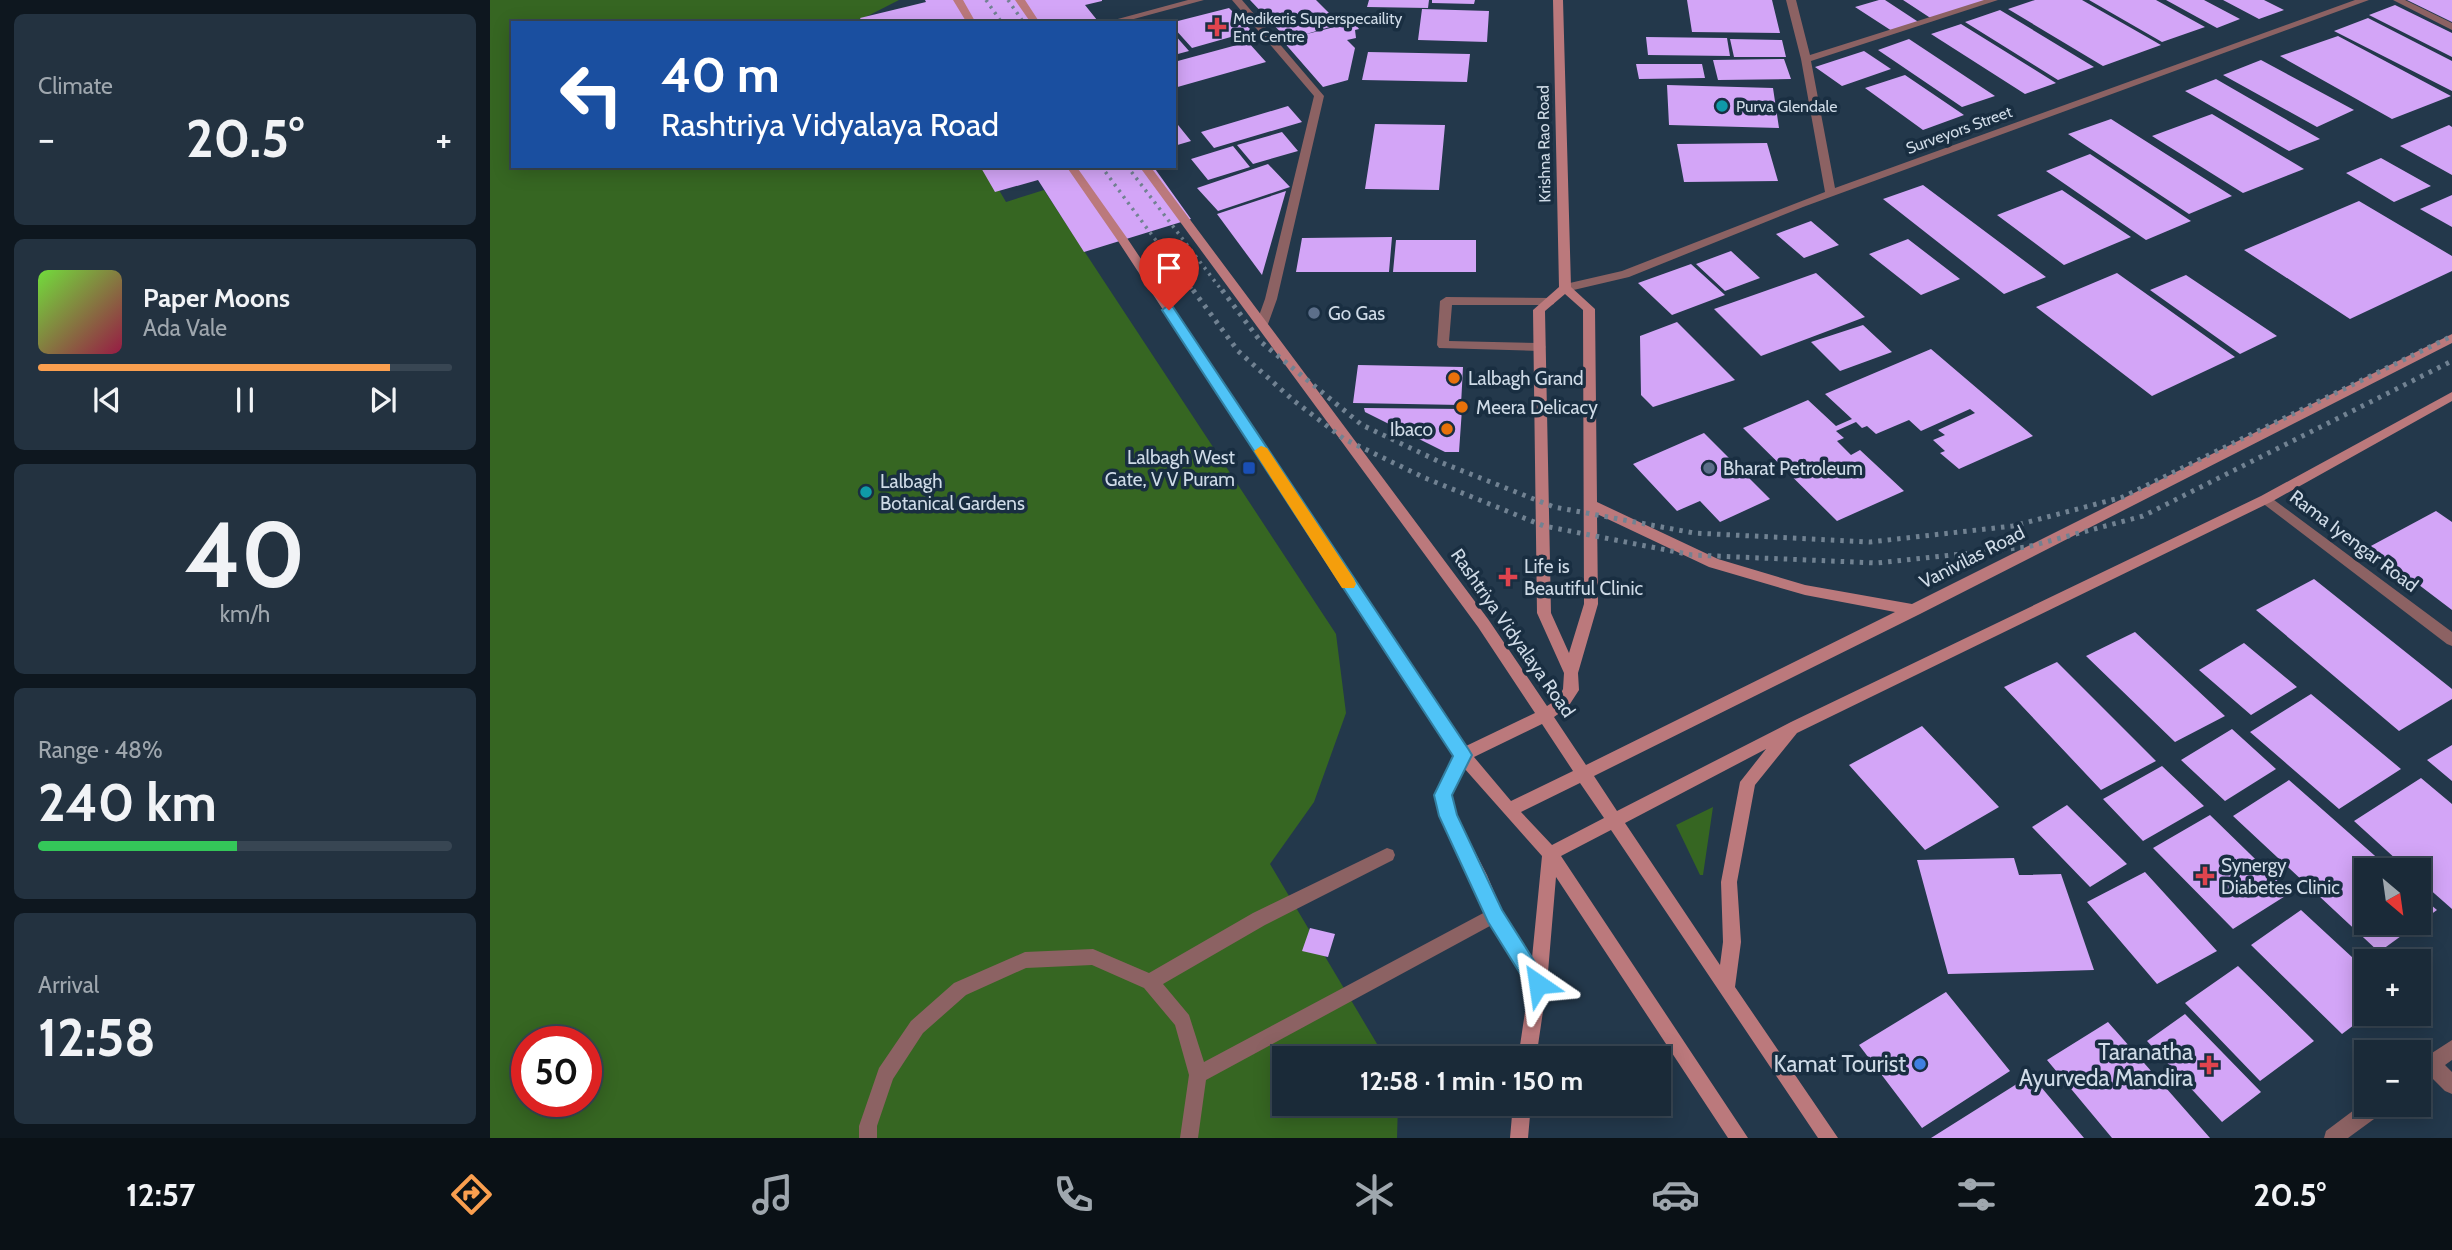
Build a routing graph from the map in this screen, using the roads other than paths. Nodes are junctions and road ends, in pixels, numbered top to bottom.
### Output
1 (958, 0) edge
2 (1020, 0) edge
3 (1199, 0) edge
4 (1237, 0) edge
5 (1558, 0) edge
6 (1791, 0) edge
7 (1993, 0) edge
8 (2364, 0) edge
9 (2398, 0) edge
10 (971, 21) edge
11 (1035, 21) edge
12 (1115, 21) edge
13 (2452, 27) edge
14 (1806, 59) junction
15 (1072, 168) edge
16 (1145, 168) edge
17 (1831, 194) junction
18 (1565, 288) junction
19 (1550, 301) junction
20 (1262, 324) junction
21 (2452, 338) edge
22 (1540, 347) junction
23 (2452, 396) edge
24 (2266, 499) junction
25 (1591, 505) junction
26 (1915, 610) junction
27 (2452, 640) edge
28 (1571, 673) junction
29 (1546, 715) junction
30 (1796, 726) junction
31 (1463, 755) junction
32 (1585, 774) junction
33 (1509, 810) junction
34 (1616, 819) junction
35 (1550, 854) junction
36 (1387, 855) dead end
37 (1495, 915) junction
38 (1150, 982) junction
39 (1538, 984) junction
40 (1726, 989) junction
41 (1529, 1046) edge
42 (2452, 1049) edge
43 (2431, 1065) edge
44 (2431, 1073) edge
45 (1198, 1075) junction
46 (2452, 1085) edge
47 (1521, 1116) edge
48 (2361, 1117) edge
49 (868, 1138) edge
50 (1189, 1138) edge
51 (1519, 1138) edge
52 (1739, 1138) edge
53 (1829, 1138) edge
54 (2333, 1138) edge

1 - 10 main road
2 - 11 main road
3 - 12 street
4 - 20 street
5 - 18 main road, Krishna Rao Road
6 - 14 street
7 - 14 street
8 - 17 street, Surveyors Street
9 - 13 street
14 - 17 street
15 - 31 main road
16 - 20 main road, Rashtriya Vidyalaya Road
17 - 18 street, Surveyors Street
18 - 19 main road
18 - 25 main road
19 - 22 main road
19 - 22 street
20 - 29 main road, Rashtriya Vidyalaya Road
21 - 26 main road, Vanivilas Road
22 - 28 main road
23 - 24 main road
24 - 27 street, Rama Iyengar Road
24 - 30 main road
25 - 26 main road
25 - 28 main road
26 - 32 main road, Vanivilas Road
28 - 29 main road
29 - 31 main road
29 - 32 main road, Rashtriya Vidyalaya Road
30 - 34 main road
30 - 40 main road
31 - 33 main road
31 - 37 main road
32 - 33 main road, Vanivilas Road
32 - 34 main road, Rashtriya Vidyalaya Road
33 - 35 main road
34 - 35 main road
34 - 40 main road, Rashtriya Vidyalaya Road
35 - 39 main road
35 - 52 main road
36 - 38 street
37 - 39 main road
37 - 45 street
38 - 45 street
38 - 49 street
39 - 41 main road
40 - 53 main road, Rashtriya Vidyalaya Road
42 - 43 street
44 - 46 street
45 - 50 street
47 - 51 main road
48 - 54 street

